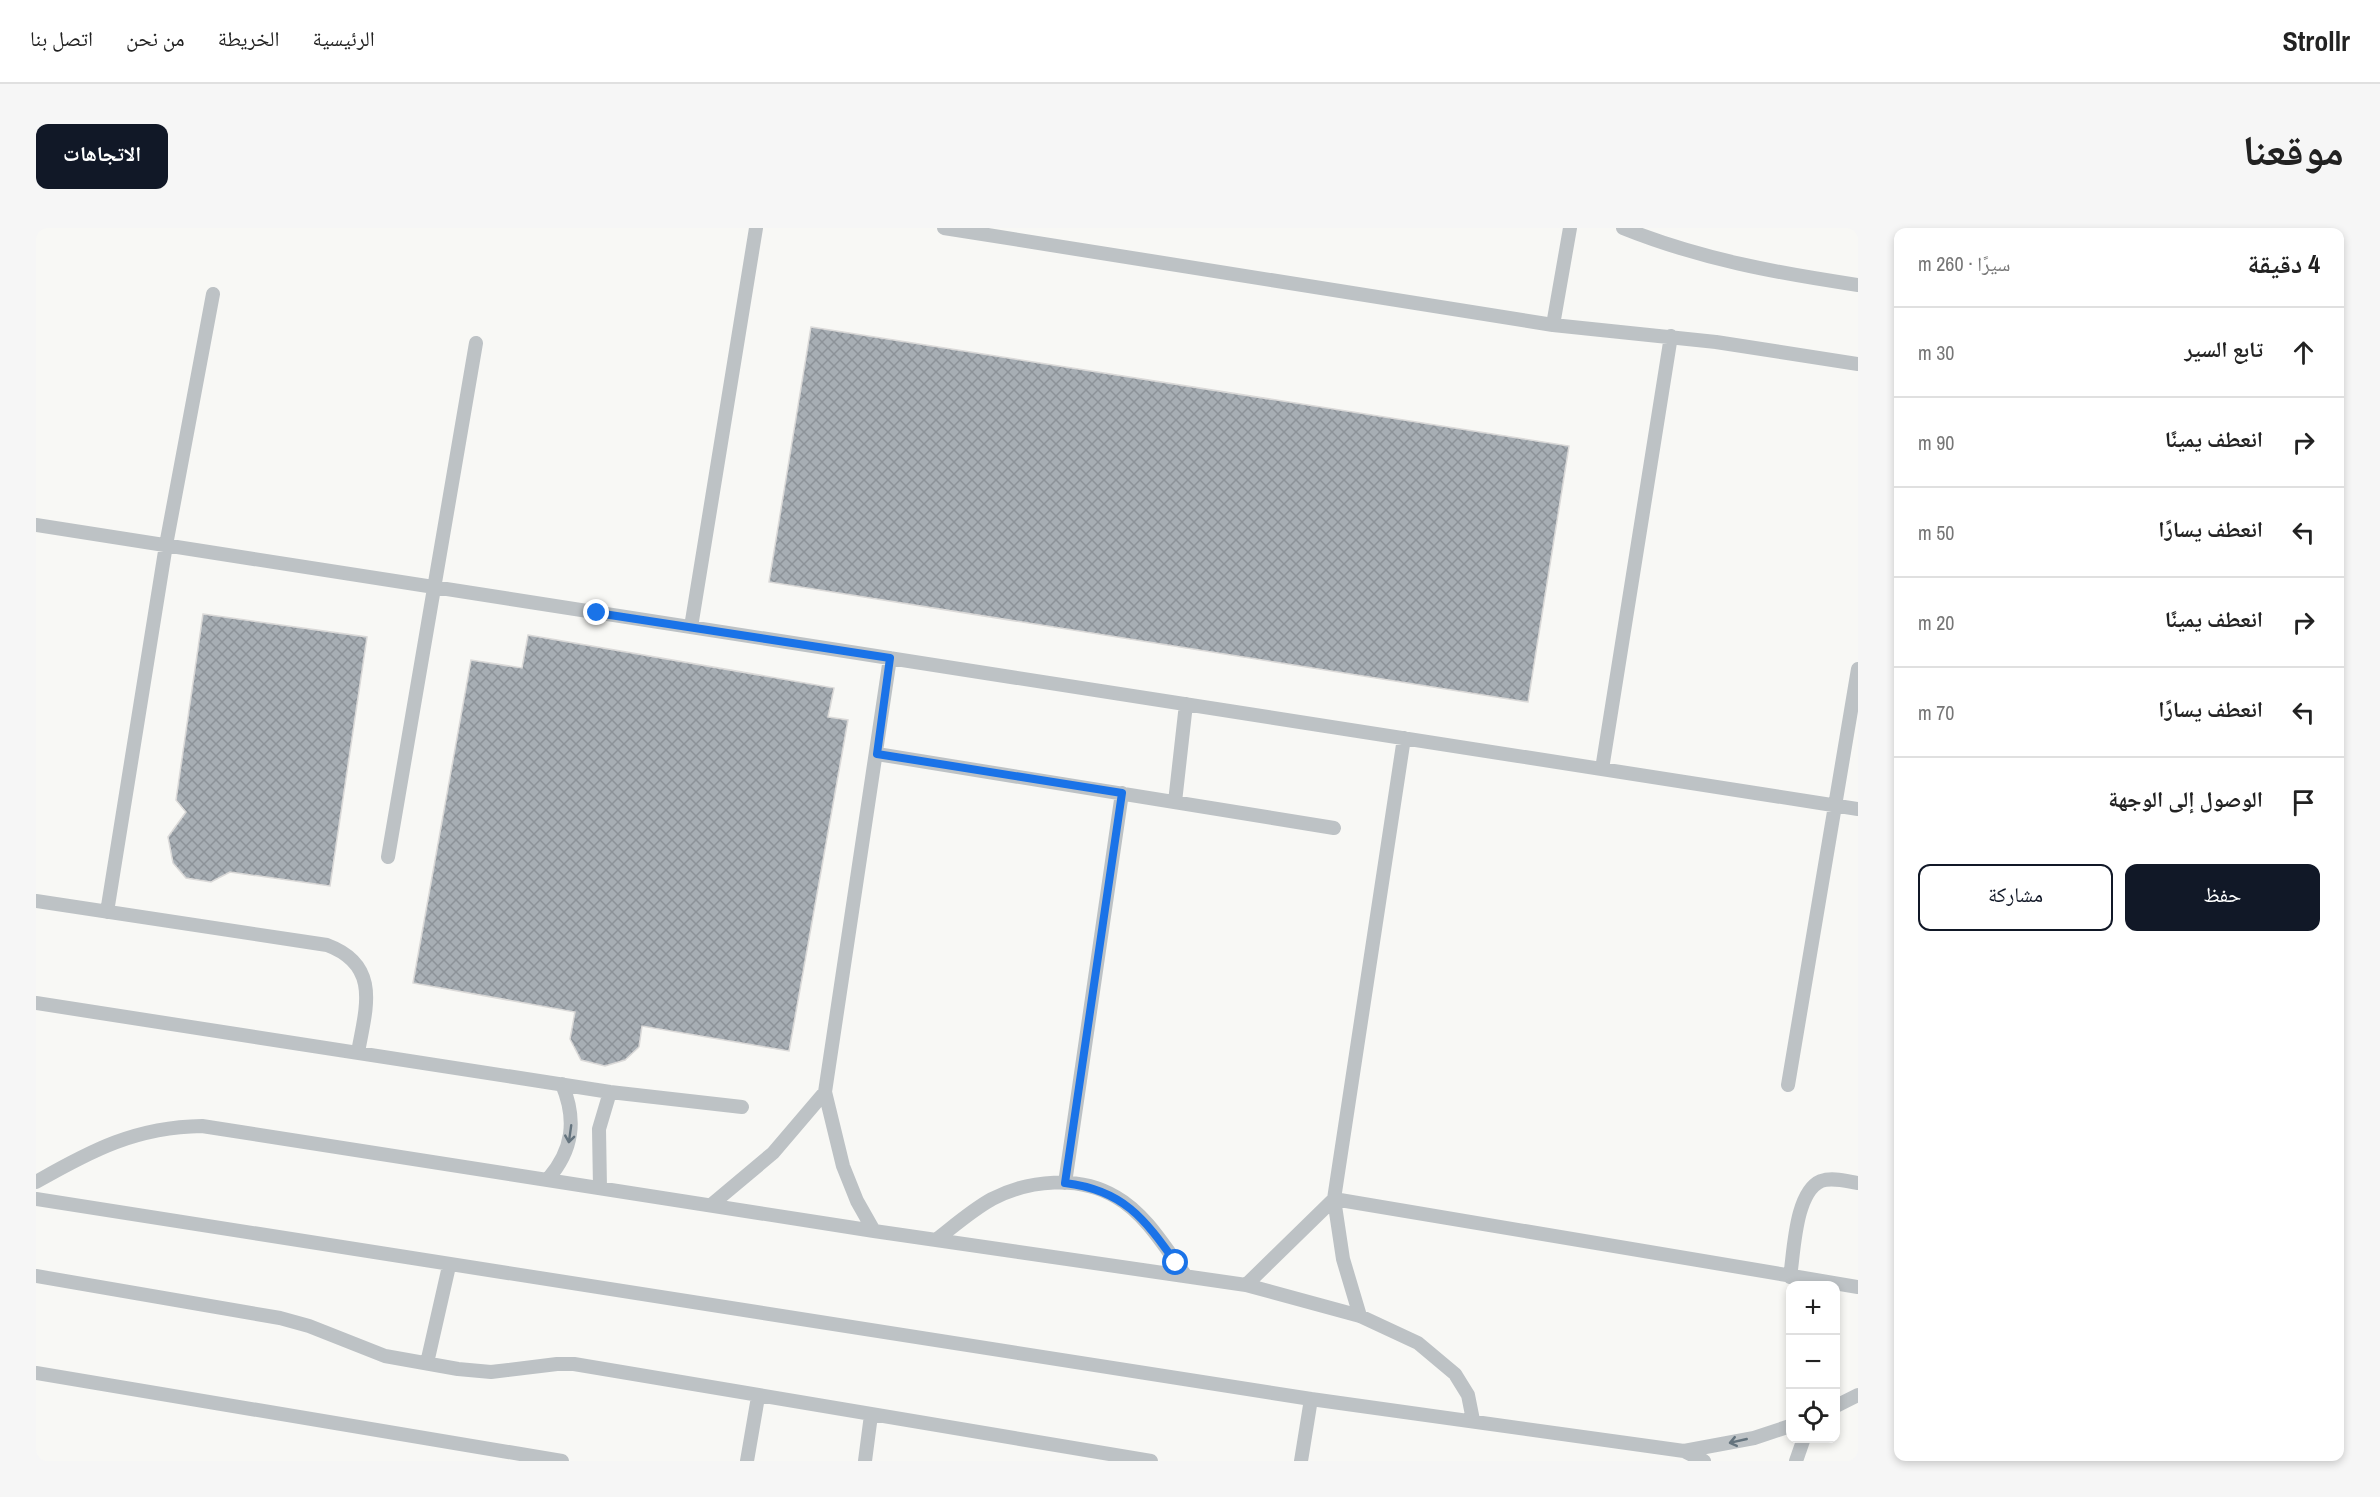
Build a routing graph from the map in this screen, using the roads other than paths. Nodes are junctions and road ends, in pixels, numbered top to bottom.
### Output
1 (756, 228) edge
2 (944, 228) edge
3 (1570, 228) edge
4 (1623, 228) edge
5 (1858, 285) edge
6 (213, 294) dead end
7 (1553, 325) junction
8 (1671, 336) junction
9 (476, 343) dead end
10 (1858, 364) edge
11 (36, 525) edge
12 (166, 545) junction
13 (432, 587) junction
14 (691, 627) junction
15 (890, 658) junction
16 (1858, 669) edge
17 (1186, 704) junction
18 (1404, 738) junction
19 (877, 754) junction
20 (1602, 769) junction
21 (1122, 793) junction
22 (1175, 802) junction
23 (1835, 805) junction
24 (1858, 809) edge
25 (1334, 828) dead end
26 (388, 857) dead end
27 (36, 901) edge
28 (107, 912) junction
29 (36, 1003) edge
30 (358, 1052) junction
31 (562, 1084) junction
32 (1788, 1085) dead end
33 (610, 1092) junction
34 (825, 1092) junction
35 (742, 1107) dead end
36 (548, 1179) junction
37 (36, 1182) edge
38 (1065, 1183) junction
39 (1858, 1183) edge
40 (600, 1188) junction
41 (36, 1199) edge
42 (1334, 1199) junction
43 (711, 1205) junction
44 (874, 1231) junction
45 (936, 1240) junction
46 (448, 1266) junction
47 (36, 1276) edge
48 (1186, 1276) junction
49 (1790, 1277) junction
50 (1246, 1285) junction
51 (1858, 1287) edge
52 (1360, 1316) junction
53 (427, 1363) junction
54 (36, 1373) edge
55 (1858, 1395) edge
56 (758, 1397) junction
57 (1311, 1399) junction
58 (1840, 1404) edge
59 (871, 1415) junction
60 (1473, 1420) junction
61 (1786, 1428) edge
62 (1802, 1443) edge
63 (1684, 1451) junction
64 (562, 1461) edge
65 (747, 1461) edge
66 (865, 1461) edge
67 (1151, 1461) edge
68 (1301, 1461) edge
69 (1704, 1461) edge
70 (1796, 1461) edge

1 - 14 lane
2 - 7 lane
3 - 7 lane
4 - 5 lane
6 - 12 lane
7 - 8 lane
8 - 10 lane
8 - 20 lane
9 - 13 lane
11 - 12 lane
12 - 13 lane
12 - 28 lane
13 - 14 lane
13 - 26 lane
14 - 15 lane
15 - 17 lane
15 - 19 lane
16 - 23 lane
17 - 18 lane
17 - 22 lane
18 - 20 lane
18 - 42 lane
19 - 21 lane
19 - 34 lane
20 - 23 lane
21 - 22 lane
21 - 38 lane
22 - 25 lane
23 - 24 lane
23 - 32 lane
27 - 28 lane
28 - 30 lane
29 - 30 lane
30 - 31 lane
31 - 33 lane
31 -> 36 lane
33 - 35 lane
33 - 40 lane
34 - 43 lane
34 - 44 lane
36 - 37 lane
36 - 40 lane
38 - 45 lane
38 - 48 lane
39 - 49 lane
40 - 43 lane
41 - 46 lane
42 - 49 lane
42 - 50 lane
42 - 52 lane
43 - 44 lane
44 - 45 lane
45 - 48 lane
46 - 53 lane
46 - 57 lane
47 - 53 lane
48 - 50 lane
49 - 51 lane
50 - 52 lane
52 - 60 lane
53 - 56 lane
54 - 64 lane
55 - 58 lane
56 - 59 lane
56 - 65 lane
57 - 60 lane
57 - 68 lane
59 - 66 lane
59 - 67 lane
60 - 63 lane
61 -> 63 lane
62 - 70 lane
63 - 69 lane

